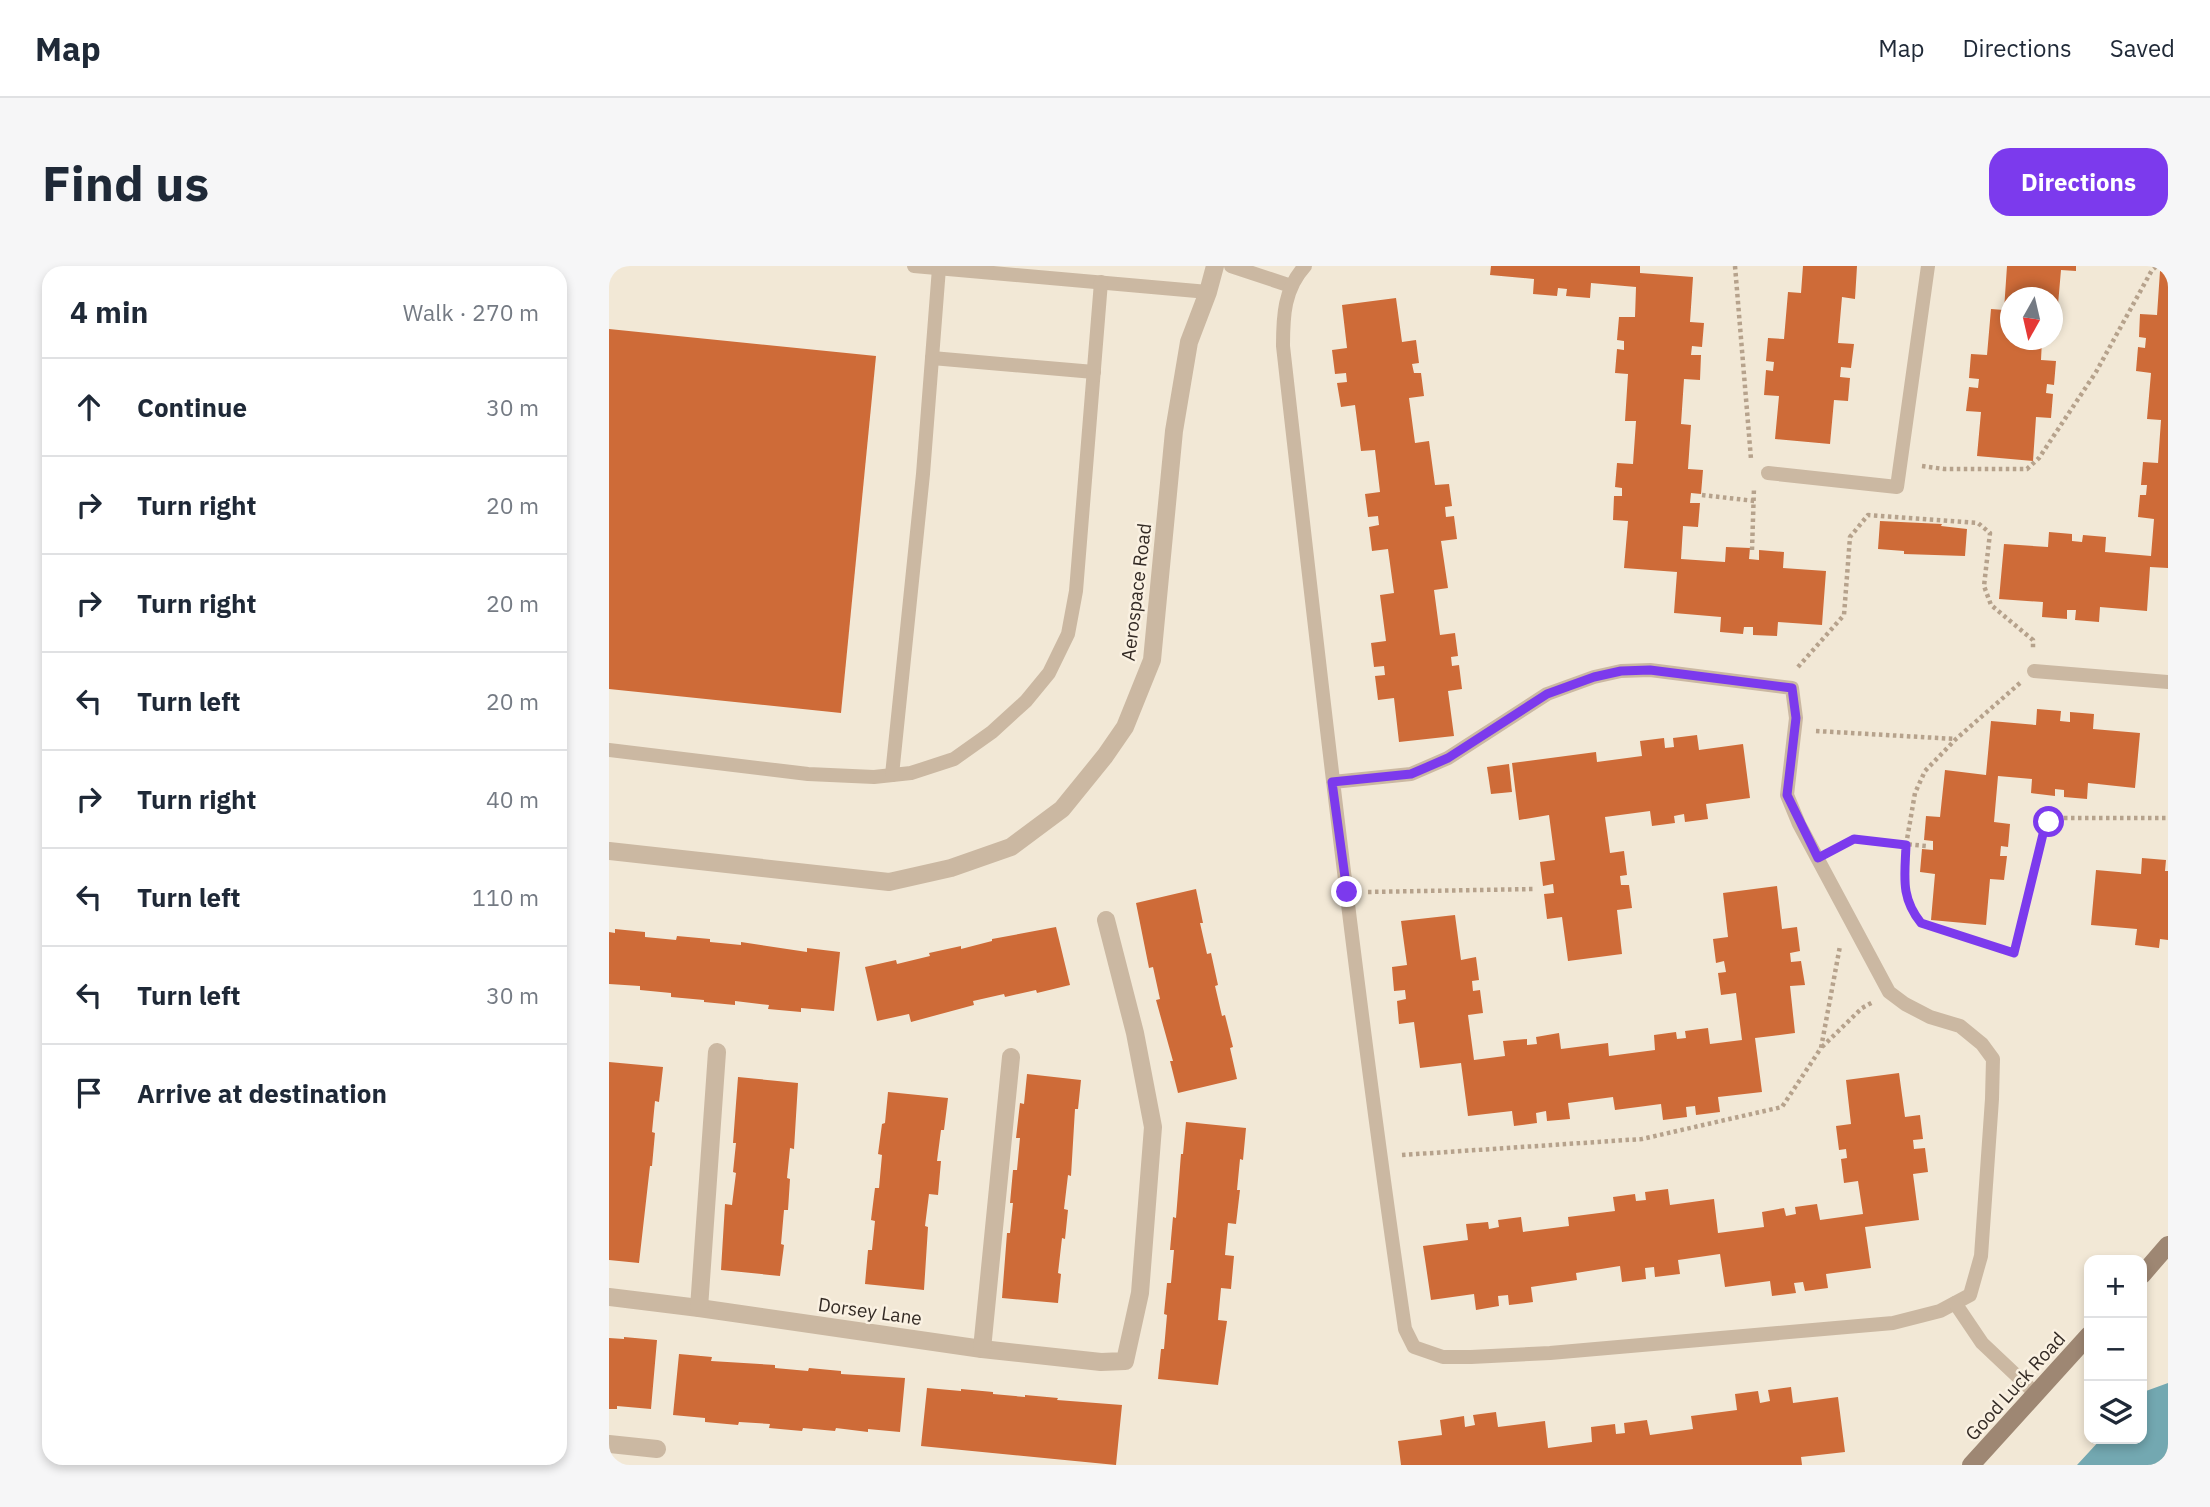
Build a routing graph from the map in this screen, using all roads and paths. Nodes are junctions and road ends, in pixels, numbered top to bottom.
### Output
1 (914, 266) edge
2 (1215, 266) edge
3 (1231, 266) edge
4 (1305, 266) edge
5 (1735, 266) edge
6 (1928, 266) edge
7 (2157, 266) edge
8 (939, 268) junction
9 (1101, 282) junction
10 (1291, 286) junction
11 (1208, 292) junction
12 (932, 358) junction
13 (1094, 372) junction
14 (1900, 463) junction
15 (1752, 472) dead end
16 (1768, 473) dead end
17 (1753, 482) dead end
18 (1702, 495) dead end
19 (1755, 501) junction
20 (1752, 550) dead end
21 (2034, 671) junction
22 (2168, 682) edge
23 (1782, 687) junction
24 (1794, 730) junction
25 (1956, 739) junction
26 (609, 750) edge
27 (892, 775) junction
28 (1332, 782) junction
29 (2168, 818) edge
30 (1906, 845) junction
31 (1926, 846) dead end
32 (609, 851) edge
33 (1818, 858) junction
34 (1535, 889) dead end
35 (1347, 892) junction
36 (1846, 911) junction
37 (1106, 920) dead end
38 (1889, 992) junction
39 (1821, 1048) junction
40 (717, 1052) dead end
41 (1011, 1057) dead end
42 (1380, 1156) junction
43 (2168, 1245) edge
44 (2147, 1269) edge
45 (609, 1297) edge
46 (1955, 1303) junction
47 (699, 1307) junction
48 (2084, 1341) edge
49 (982, 1349) junction
50 (2036, 1394) junction
51 (609, 1444) edge
52 (657, 1449) dead end
53 (1971, 1465) edge

1 - 8 lane
2 - 11 street, Aerospace Road
3 - 10 lane
4 - 10 lane
5 - 15 path
6 - 14 lane
7 - 14 path
8 - 9 lane
8 - 12 lane
9 - 11 lane
9 - 13 lane
10 - 28 lane
11 - 32 street, Aerospace Road
12 - 13 lane
12 - 27 lane
13 - 27 lane
14 - 16 lane
17 - 19 path
18 - 19 path
19 - 20 path
21 - 22 lane
21 - 23 path
21 - 25 path
23 - 24 lane
23 - 28 lane
24 - 25 path
24 - 33 lane
25 - 30 path
26 - 27 lane
28 - 35 lane
29 - 30 path
30 - 31 path
30 - 33 path
33 - 36 lane
34 - 35 path
35 - 42 lane
36 - 38 lane
36 - 39 path
37 - 49 street, Dorsey Lane
38 - 39 path
38 - 46 lane
39 - 42 path
40 - 47 street
41 - 49 street
42 - 46 lane
43 - 44 main road
45 - 47 street, Dorsey Lane
46 - 50 lane
47 - 49 street, Dorsey Lane
48 - 50 main road, Good Luck Road
50 - 53 main road, Good Luck Road
51 - 52 street

